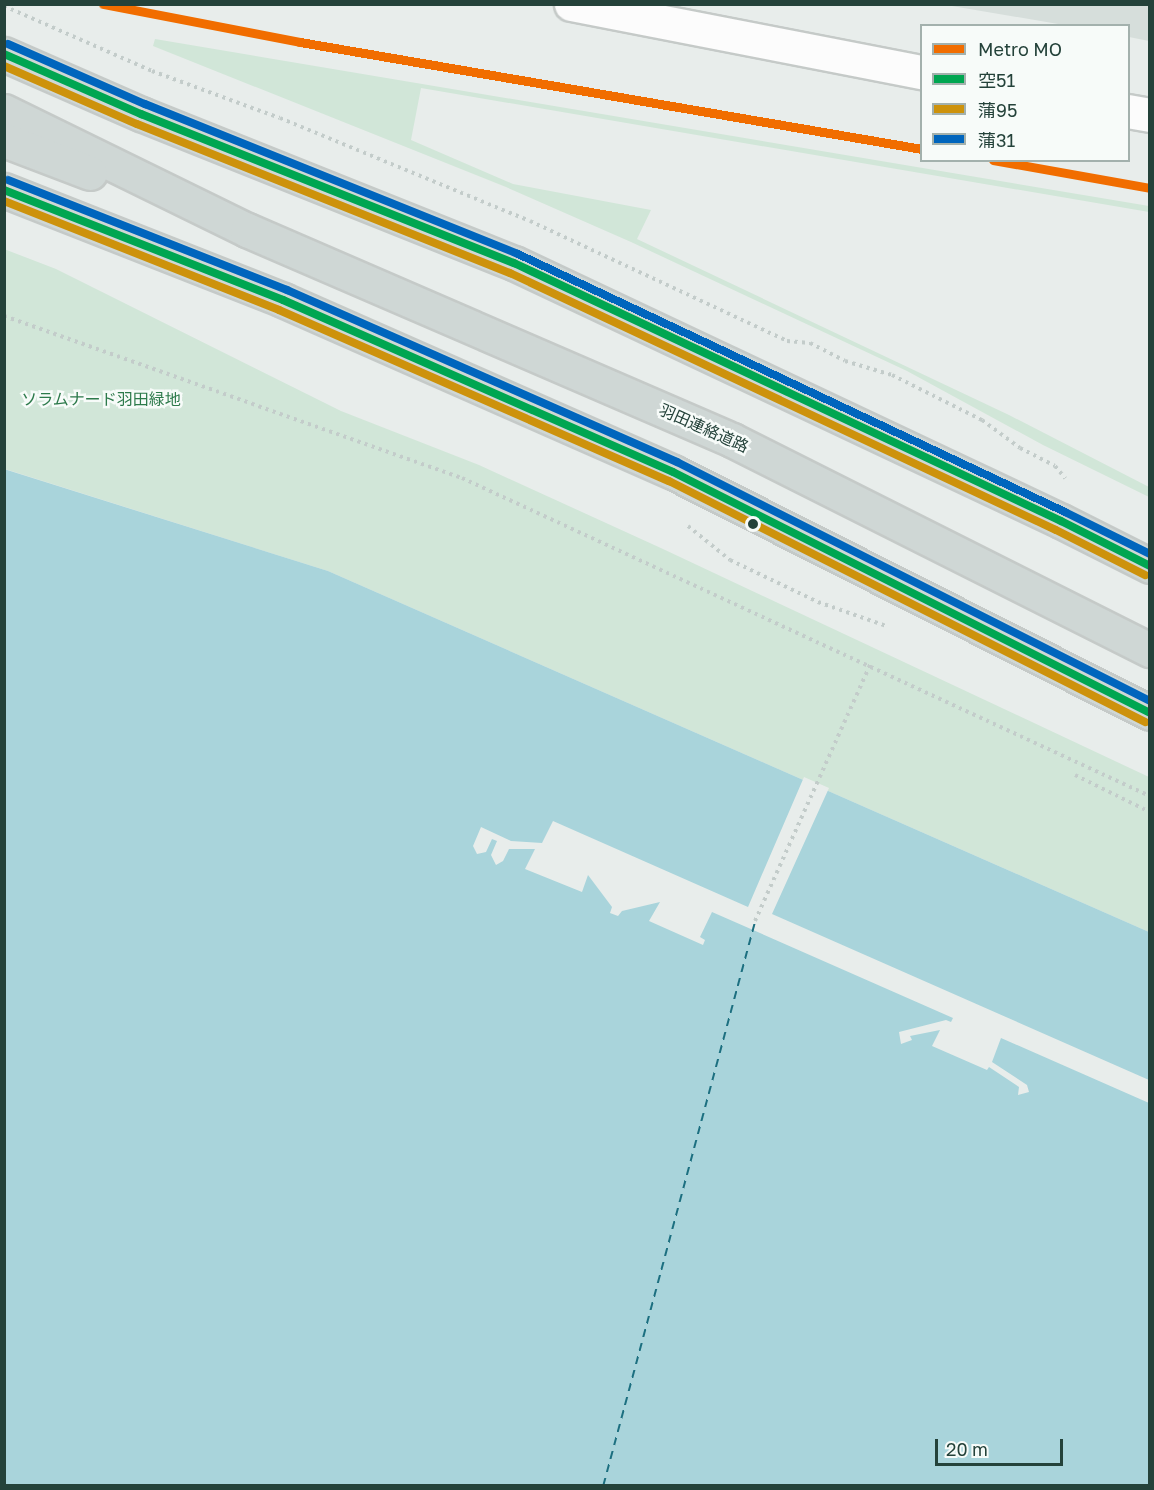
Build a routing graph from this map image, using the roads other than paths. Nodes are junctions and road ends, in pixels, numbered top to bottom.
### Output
1 (571, 4) edge
2 (4, 54) edge
3 (920, 72) edge
4 (4, 111) edge
5 (1130, 111) edge
6 (1149, 115) edge
7 (4, 140) edge
8 (4, 190) edge
9 (247, 230) junction
10 (1149, 566) edge
11 (1149, 650) edge
12 (1149, 712) edge

1 - 3 lane
2 - 10 main road
4 - 9 main road
5 - 6 lane
7 - 9 main road
8 - 12 main road
9 - 11 main road, 羽田連絡道路

